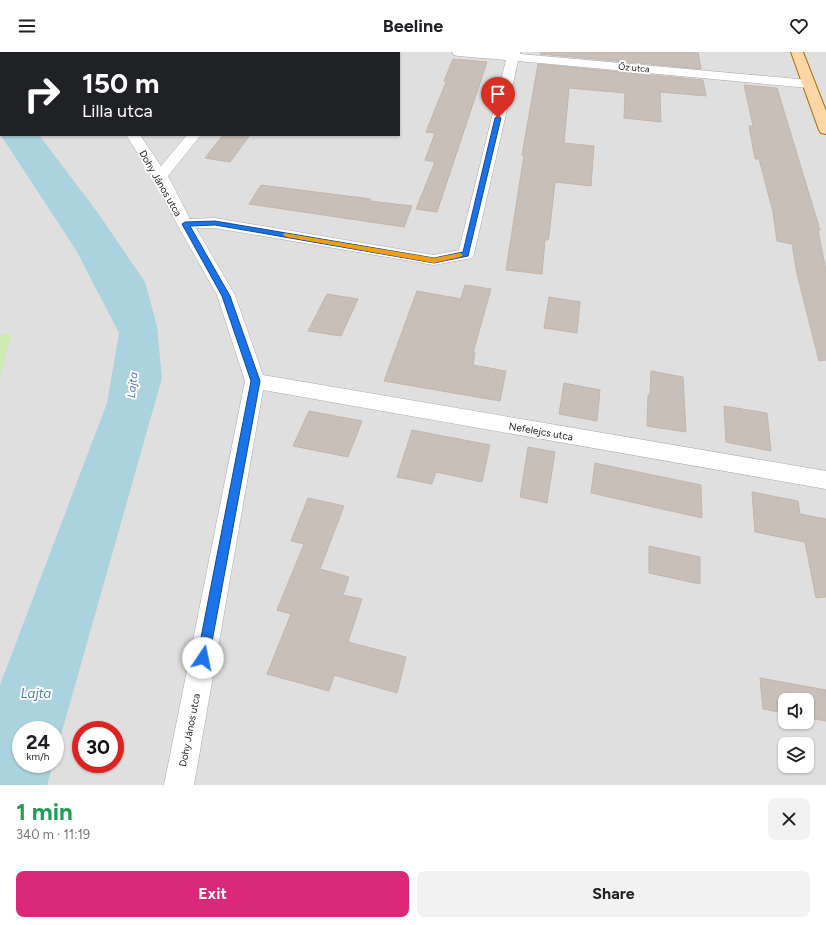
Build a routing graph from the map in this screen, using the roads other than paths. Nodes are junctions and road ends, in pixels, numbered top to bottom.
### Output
1 (458, 52) edge
2 (797, 52) edge
3 (514, 55) edge
4 (809, 84) junction
5 (826, 130) edge
6 (134, 136) edge
7 (193, 136) edge
8 (160, 176) junction
9 (185, 224) junction
10 (255, 381) junction
11 (826, 480) edge
12 (179, 785) edge

1 - 3 street, Őz utca
2 - 4 main road
3 - 4 street, Őz utca
3 - 9 street
4 - 5 main road
6 - 8 street, Dohy János utca
7 - 8 street
8 - 9 street, Dohy János utca
9 - 10 street, Dohy János utca
10 - 11 street, Nefelejcs utca
10 - 12 street, Dohy János utca

